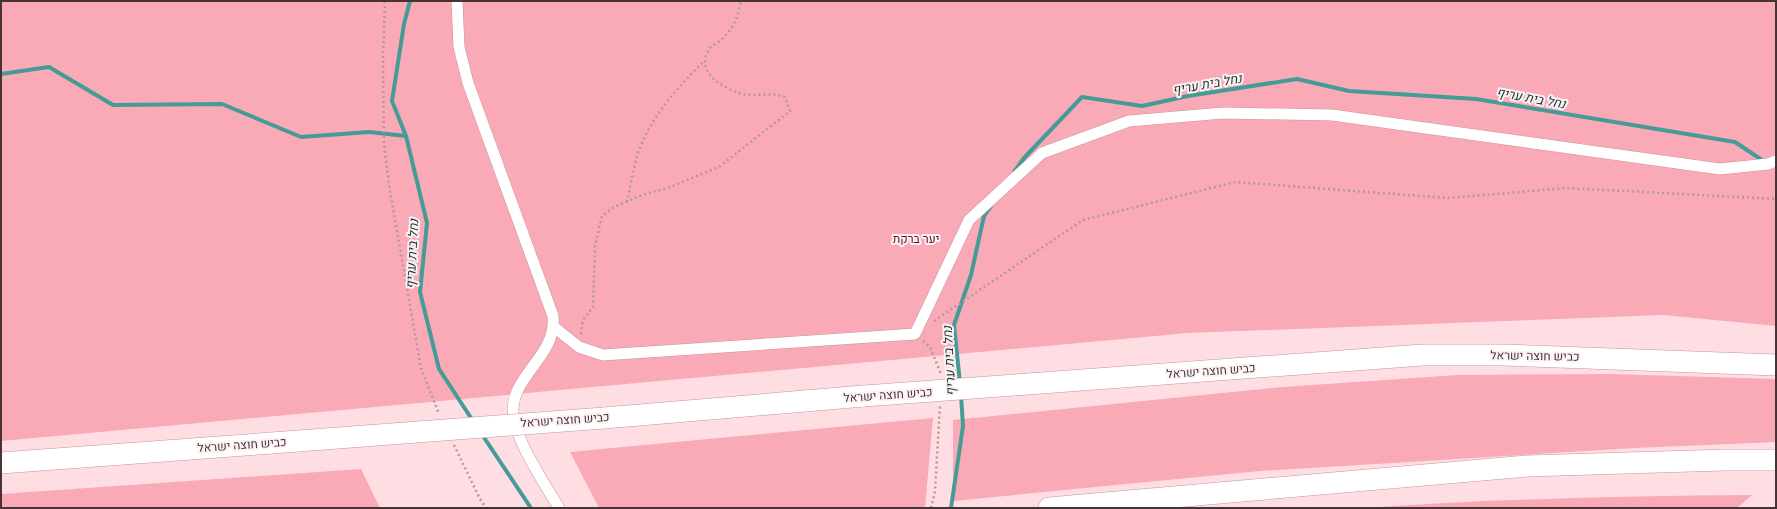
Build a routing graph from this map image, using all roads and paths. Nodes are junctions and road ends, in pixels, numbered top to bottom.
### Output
1 (385, 1) edge
2 (457, 1) edge
3 (741, 1) edge
4 (704, 61) junction
5 (1776, 161) edge
6 (1776, 199) edge
7 (627, 202) junction
8 (554, 327) junction
9 (915, 334) junction
10 (579, 347) junction
11 (1776, 365) edge
12 (421, 368) dead end
13 (942, 376) dead end
14 (940, 399) dead end
15 (1776, 460) edge
16 (1, 463) edge
17 (559, 508) edge
18 (931, 508) edge
19 (1049, 508) edge

1 - 12 path
2 - 8 street
3 - 4 path
4 - 7 path
4 - 7 path
5 - 9 street
6 - 9 path
7 - 10 path
8 - 10 street
8 - 17 street
9 - 10 street
9 - 13 path
11 - 16 highway, כביש חוצה ישראל, bridge
14 - 18 path
15 - 19 highway

